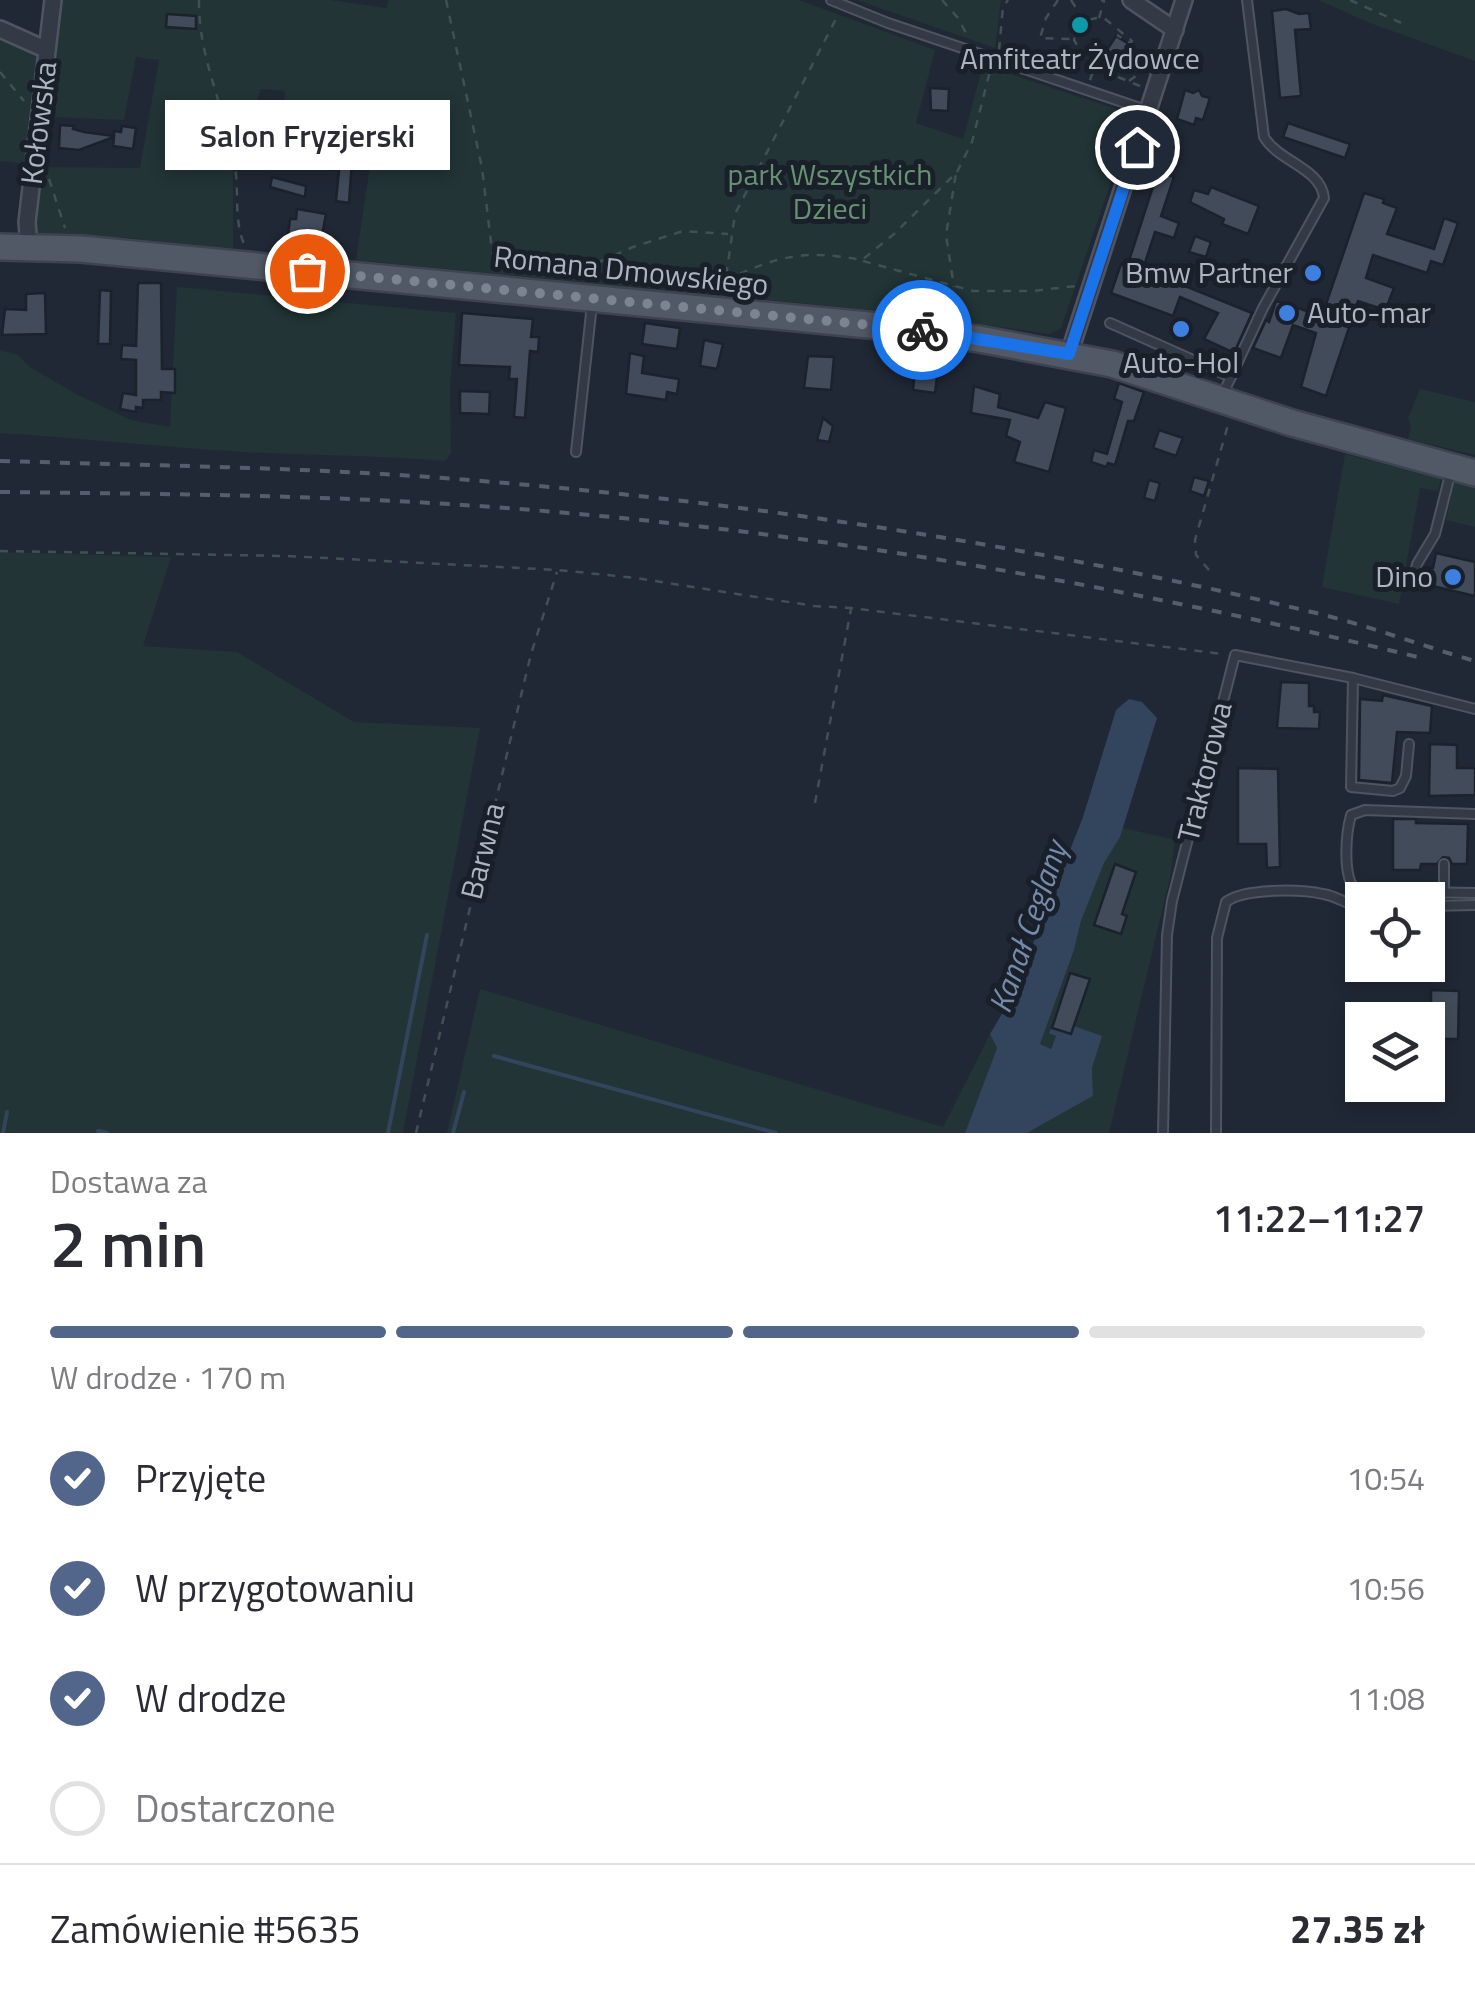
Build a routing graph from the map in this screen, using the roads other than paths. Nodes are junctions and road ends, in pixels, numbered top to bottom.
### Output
1 (52, 0) edge
2 (831, 0) edge
3 (1131, 0) edge
4 (1184, 0) edge
5 (1247, 0) edge
6 (0, 29) edge
7 (1176, 30) junction
8 (48, 50) junction
9 (1149, 111) junction
10 (28, 246) junction
11 (0, 247) edge
12 (593, 300) junction
13 (1110, 323) dead end
14 (1069, 354) junction
15 (1228, 394) junction
16 (576, 452) dead end
17 (1464, 470) edge
18 (1413, 582) dead end
19 (1352, 678) junction
20 (1475, 708) edge
21 (1409, 744) dead end
22 (1475, 814) edge
23 (1444, 864) dead end
24 (1475, 880) edge
25 (1349, 882) edge
26 (1444, 882) edge
27 (1445, 892) edge
28 (1475, 893) edge
29 (1345, 904) edge
30 (1475, 904) edge
31 (1445, 905) edge
32 (1163, 1133) edge
33 (1216, 1133) edge

1 - 8 street, Kołowska
2 - 9 lane
3 - 7 street
4 - 7 street
5 - 15 lane
6 - 8 street
7 - 9 street
8 - 10 street, Kołowska
9 - 14 street
10 - 11 main road, Romana Dmowskiego
10 - 12 main road, Romana Dmowskiego
12 - 14 main road, Romana Dmowskiego
12 - 16 lane
13 - 15 lane
14 - 15 main road, Romana Dmowskiego
15 - 17 main road, Romana Dmowskiego
17 - 18 lane
19 - 20 lane
19 - 21 lane
19 - 32 lane, Traktorowa
22 - 25 lane
23 - 26 lane
24 - 28 lane
27 - 28 lane
29 - 33 lane
30 - 31 lane

